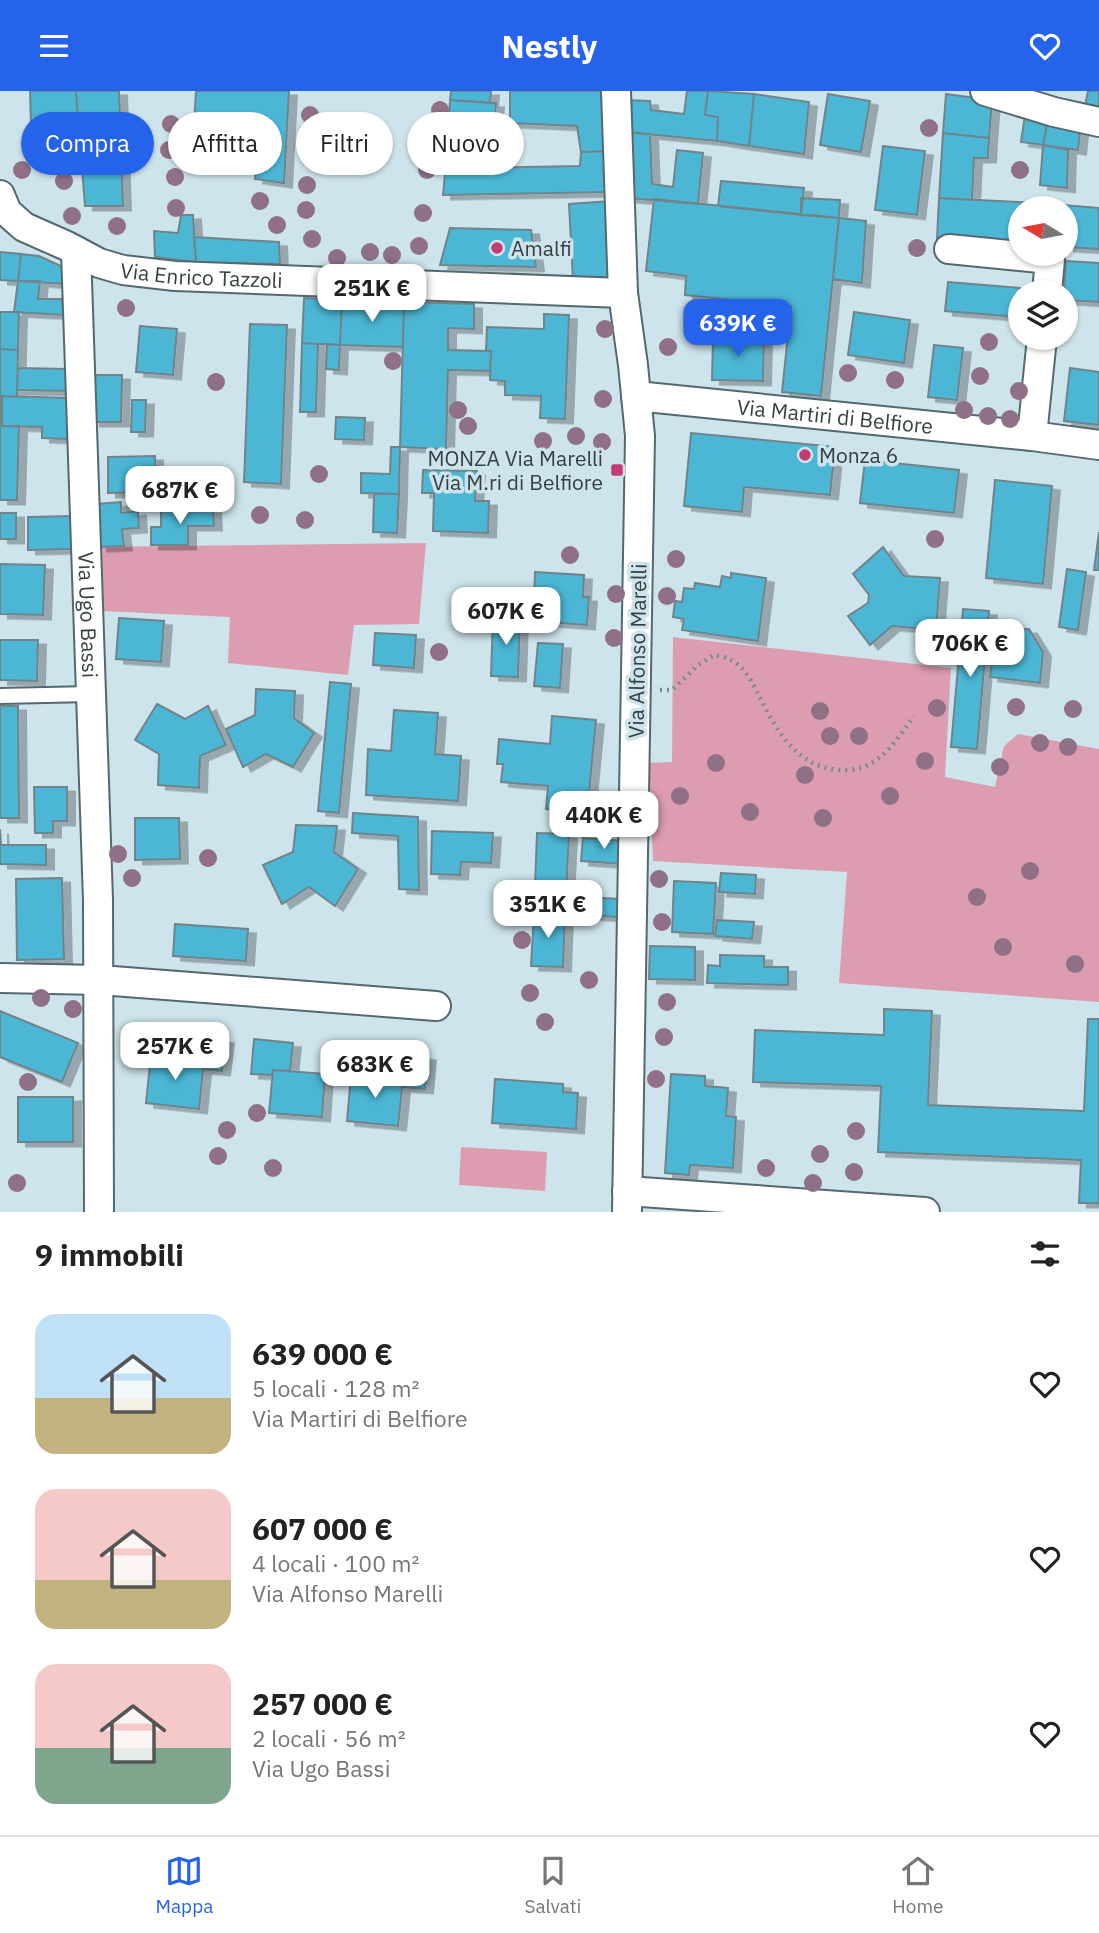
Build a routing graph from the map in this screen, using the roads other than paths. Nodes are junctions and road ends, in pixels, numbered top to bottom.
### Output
1 (616, 91) edge
2 (985, 91) edge
3 (1099, 122) edge
4 (0, 195) edge
5 (7, 222) edge
6 (948, 249) dead end
7 (76, 251) junction
8 (1048, 280) edge
9 (622, 293) junction
10 (1041, 350) edge
11 (636, 396) junction
12 (1032, 436) junction
13 (1099, 445) edge
14 (91, 694) junction
15 (0, 696) edge
16 (0, 978) edge
17 (100, 980) junction
18 (436, 1006) dead end
19 (627, 1202) edge
20 (99, 1212) edge
21 (925, 1212) edge

1 - 9 street, Via Alfonso Marelli
2 - 3 street
4 - 5 street
5 - 7 street, Via Enrico Tazzoli
6 - 8 street
7 - 9 street, Via Enrico Tazzoli
7 - 14 street, Via Ugo Bassi
9 - 11 street, Via Alfonso Marelli
10 - 12 street
11 - 12 street, Via Martiri di Belfiore
11 - 19 street, Via Alfonso Marelli
12 - 13 street, Via Martiri di Belfiore
14 - 15 lane
14 - 17 street, Via Ugo Bassi
16 - 17 street
17 - 18 street
17 - 20 street, Via Ugo Bassi
19 - 21 street

